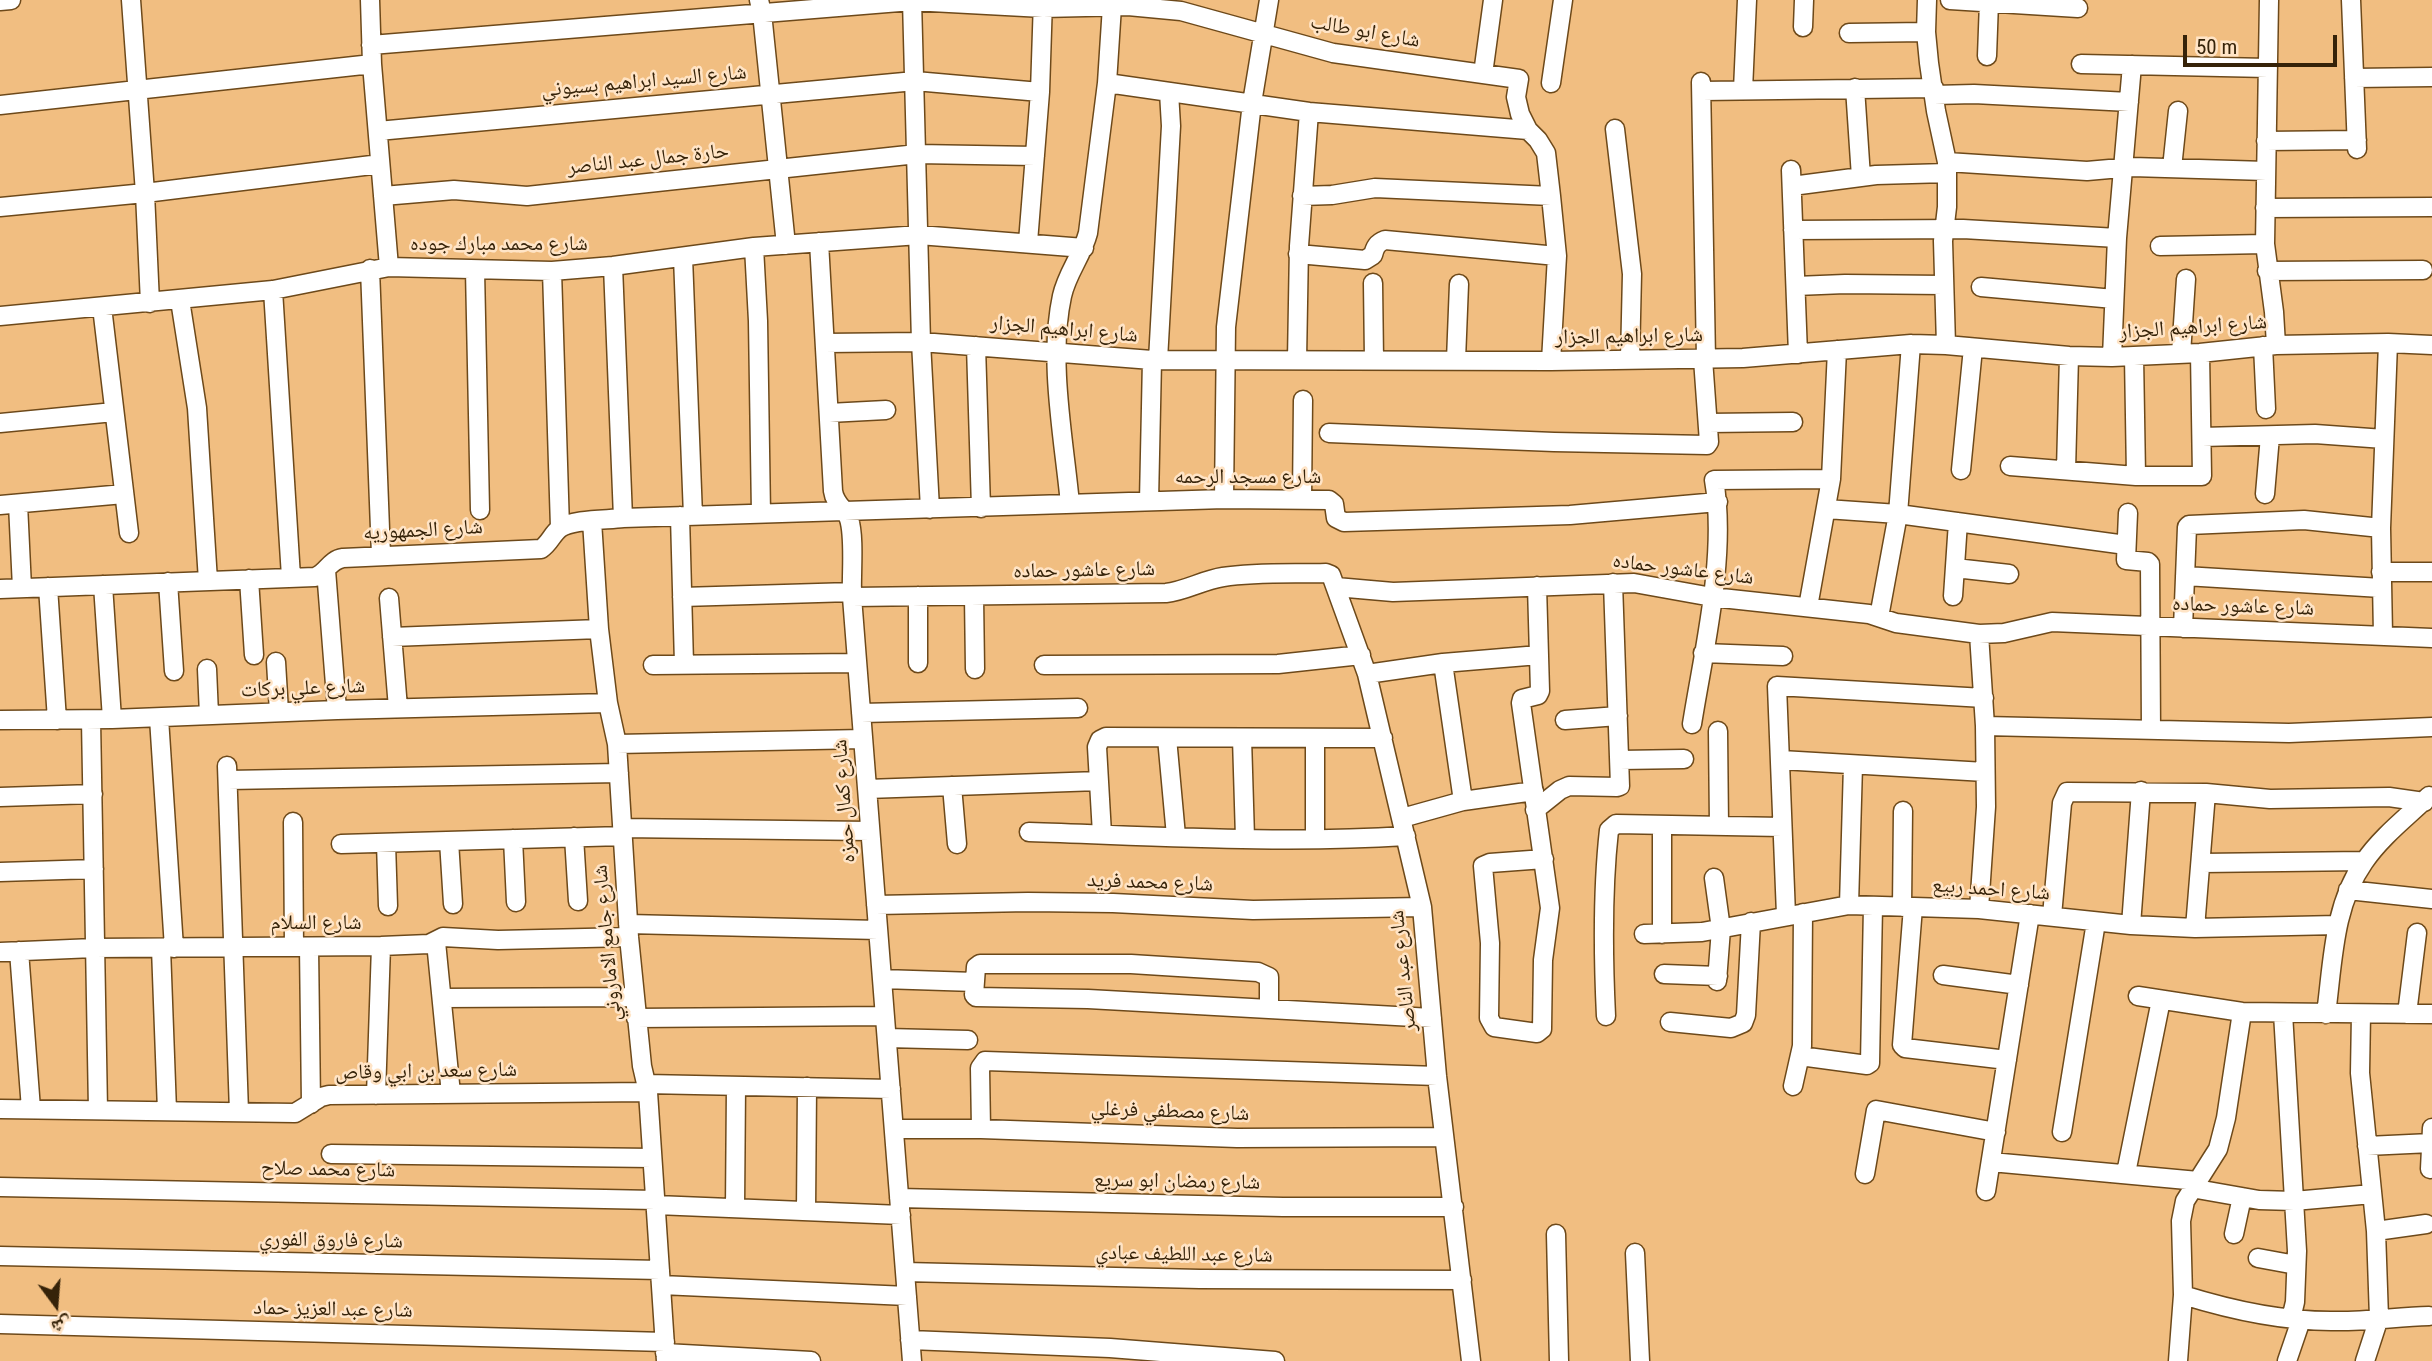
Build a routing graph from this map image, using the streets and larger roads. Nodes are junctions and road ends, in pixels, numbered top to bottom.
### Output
1 (11, 0) edge
2 (131, 0) edge
3 (370, 0) edge
4 (1269, 0) edge
5 (1493, 0) edge
6 (1563, 0) edge
7 (1746, 0) edge
8 (1804, 0) edge
9 (1927, 0) edge
10 (1950, 0) edge
11 (2269, 0) edge
12 (2351, 0) edge
13 (0, 1) edge
14 (912, 1) edge
15 (1989, 2) junction
16 (1043, 4) edge
17 (761, 6) edge
18 (1112, 6) junction
19 (2078, 8) dead end
20 (1803, 27) dead end
21 (1926, 32) junction
22 (1264, 33) junction
23 (1849, 33) dead end
24 (371, 45) junction
25 (1987, 56) dead end
26 (372, 64) junction
27 (2081, 64) dead end
28 (2132, 65) junction
29 (2268, 68) junction
30 (1483, 74) junction
31 (2432, 77) edge
32 (2354, 78) junction
33 (915, 81) junction
34 (1107, 83) junction
35 (1551, 83) dead end
36 (1855, 88) junction
37 (139, 90) junction
38 (1743, 90) junction
39 (1934, 91) junction
40 (1040, 92) junction
41 (1169, 92) junction
42 (771, 93) junction
43 (2129, 102) junction
44 (1252, 103) junction
45 (0, 105) edge
46 (2178, 111) dead end
47 (1309, 112) junction
48 (1615, 129) dead end
49 (1528, 130) junction
50 (378, 131) junction
51 (2266, 141) junction
52 (917, 154) junction
53 (1035, 156) junction
54 (380, 164) junction
55 (1947, 167) junction
56 (2123, 168) junction
57 (2172, 168) junction
58 (777, 169) junction
59 (2266, 171) junction
60 (1861, 177) junction
61 (145, 193) junction
62 (383, 196) junction
63 (1302, 196) junction
64 (1551, 196) junction
65 (0, 207) edge
66 (2432, 207) edge
67 (2265, 208) junction
68 (1945, 229) junction
69 (1793, 230) junction
70 (919, 235) junction
71 (2118, 238) junction
72 (819, 242) junction
73 (1028, 242) junction
74 (2265, 244) junction
75 (786, 245) junction
76 (2160, 246) dead end
77 (754, 247) junction
78 (1084, 248) junction
79 (1298, 254) junction
80 (1557, 256) junction
81 (683, 257) junction
82 (613, 266) junction
83 (388, 267) junction
84 (370, 269) junction
85 (475, 270) junction
86 (2423, 270) dead end
87 (552, 271) junction
88 (2267, 271) junction
89 (2186, 279) dead end
90 (1373, 283) dead end
91 (1458, 284) dead end
92 (1944, 285) junction
93 (1796, 286) junction
94 (1980, 287) dead end
95 (273, 290) junction
96 (2114, 299) junction
97 (180, 300) junction
98 (150, 303) junction
99 (102, 307) junction
100 (0, 316) edge
101 (921, 342) junction
102 (2388, 343) junction
103 (825, 344) junction
104 (1911, 344) junction
105 (976, 345) junction
106 (1946, 345) junction
107 (2432, 345) edge
108 (2270, 346) junction
109 (1973, 348) junction
110 (1837, 349) junction
111 (1055, 352) junction
112 (2200, 353) junction
113 (1798, 354) junction
114 (2181, 354) junction
115 (2070, 356) junction
116 (2134, 356) junction
117 (2112, 357) junction
118 (1705, 359) junction
119 (1155, 360) junction
120 (1224, 360) junction
121 (1297, 360) junction
122 (1374, 360) junction
123 (1456, 360) junction
124 (1630, 360) junction
125 (1551, 361) junction
126 (1303, 400) dead end
127 (2266, 409) dead end
128 (886, 410) dead end
129 (114, 412) junction
130 (829, 412) junction
131 (1793, 422) dead end
132 (0, 423) edge
133 (1708, 423) junction
134 (1329, 433) dead end
135 (2270, 436) junction
136 (2202, 437) junction
137 (2384, 439) junction
138 (2010, 467) dead end
139 (1961, 470) dead end
140 (2066, 470) junction
141 (2136, 476) junction
142 (1831, 479) junction
143 (124, 494) junction
144 (2265, 494) dead end
145 (1224, 499) junction
146 (1302, 499) junction
147 (1149, 501) junction
148 (1718, 502) junction
149 (9, 504) edge
150 (1070, 504) junction
151 (981, 508) junction
152 (930, 509) junction
153 (1826, 509) junction
154 (480, 510) dead end
155 (846, 512) junction
156 (2129, 513) dead end
157 (761, 514) junction
158 (1898, 514) junction
159 (686, 516) junction
160 (623, 518) junction
161 (592, 521) junction
162 (1958, 522) junction
163 (560, 528) junction
164 (2381, 528) junction
165 (129, 533) dead end
166 (2126, 545) junction
167 (381, 555) junction
168 (1955, 568) junction
169 (326, 570) junction
170 (2432, 572) edge
171 (2009, 574) dead end
172 (2185, 576) junction
173 (290, 577) junction
174 (249, 579) junction
175 (208, 580) junction
176 (2381, 580) junction
177 (168, 582) junction
178 (1613, 583) junction
179 (103, 585) junction
180 (1537, 586) junction
181 (48, 587) junction
182 (1336, 587) junction
183 (22, 588) junction
184 (0, 589) edge
185 (852, 594) junction
186 (918, 596) junction
187 (974, 596) junction
188 (1953, 596) dead end
189 (682, 597) junction
190 (1712, 597) junction
191 (389, 598) dead end
192 (1808, 607) junction
193 (1879, 617) junction
194 (2150, 627) junction
195 (2183, 628) junction
196 (599, 629) junction
197 (1979, 634) junction
198 (2383, 635) junction
199 (392, 637) junction
200 (2432, 638) edge
201 (1703, 653) junction
202 (254, 655) dead end
203 (1361, 655) junction
204 (1539, 655) junction
205 (1783, 656) dead end
206 (276, 662) dead end
207 (857, 663) junction
208 (918, 663) dead end
209 (1443, 663) junction
210 (684, 664) junction
211 (653, 665) dead end
212 (1044, 665) dead end
213 (207, 669) dead end
214 (975, 669) dead end
215 (174, 671) dead end
216 (1367, 674) junction
217 (1984, 698) junction
218 (608, 703) junction
219 (398, 708) junction
220 (1079, 708) dead end
221 (337, 710) junction
222 (279, 712) junction
223 (861, 713) junction
224 (209, 715) junction
225 (1618, 716) junction
226 (159, 718) junction
227 (90, 719) junction
228 (112, 719) junction
229 (0, 720) edge
230 (57, 720) junction
231 (1565, 720) dead end
232 (1692, 724) dead end
233 (1985, 726) junction
234 (2432, 727) edge
235 (2151, 730) junction
236 (1718, 731) dead end
237 (863, 738) junction
238 (1167, 738) junction
239 (1242, 738) junction
240 (1315, 738) junction
241 (1383, 738) junction
242 (617, 744) junction
243 (1620, 760) junction
244 (1684, 760) dead end
245 (1781, 760) junction
246 (1853, 765) junction
247 (1985, 772) junction
248 (618, 773) junction
249 (1099, 781) junction
250 (952, 786) junction
251 (867, 789) junction
252 (1534, 791) junction
253 (2141, 792) junction
254 (93, 793) junction
255 (2206, 793) junction
256 (0, 797) edge
257 (2428, 798) edge
258 (1463, 801) junction
259 (1535, 810) junction
260 (1903, 811) dead end
261 (1402, 818) junction
262 (293, 822) dead end
263 (1662, 825) junction
264 (1719, 826) junction
265 (1782, 827) junction
266 (870, 831) junction
267 (622, 832) junction
268 (1029, 832) dead end
269 (1102, 834) junction
270 (1175, 836) junction
271 (1406, 836) junction
272 (574, 837) junction
273 (1245, 838) junction
274 (513, 839) junction
275 (1315, 839) junction
276 (449, 841) junction
277 (386, 843) junction
278 (341, 844) dead end
279 (957, 844) dead end
280 (1544, 859) junction
281 (2364, 861) junction
282 (2202, 863) junction
283 (94, 869) junction
284 (0, 873) edge
285 (1713, 878) dead end
286 (2348, 890) junction
287 (2432, 899) edge
288 (578, 901) dead end
289 (516, 902) dead end
290 (453, 904) dead end
291 (876, 905) junction
292 (1849, 905) junction
293 (388, 906) dead end
294 (1873, 906) junction
295 (1422, 907) junction
296 (1907, 907) junction
297 (1979, 909) junction
298 (1795, 914) junction
299 (2030, 914) junction
300 (2052, 916) junction
301 (1751, 922) junction
302 (2096, 922) junction
303 (2131, 925) junction
304 (2338, 925) junction
305 (2195, 928) junction
306 (1721, 929) junction
307 (629, 930) junction
308 (878, 930) junction
309 (2417, 933) dead end
310 (436, 942) junction
311 (381, 946) junction
312 (233, 947) junction
313 (302, 947) junction
314 (94, 948) junction
315 (168, 948) junction
316 (19, 951) junction
317 (0, 952) edge
318 (1664, 974) dead end
319 (1943, 975) dead end
320 (882, 979) junction
321 (975, 982) junction
322 (2019, 985) junction
323 (2138, 996) dead end
324 (634, 997) junction
325 (442, 998) junction
326 (2161, 1000) junction
327 (1269, 1009) junction
328 (2242, 1012) junction
329 (2283, 1013) junction
330 (2326, 1014) junction
331 (2361, 1014) junction
332 (2407, 1014) junction
333 (2432, 1014) edge
334 (885, 1016) junction
335 (1606, 1016) dead end
336 (636, 1018) junction
337 (1432, 1018) junction
338 (1670, 1022) dead end
339 (887, 1038) junction
340 (968, 1040) dead end
341 (1800, 1056) junction
342 (2007, 1060) junction
343 (1437, 1076) junction
344 (736, 1086) junction
345 (1793, 1086) dead end
346 (807, 1087) junction
347 (647, 1088) junction
348 (891, 1089) junction
349 (451, 1094) junction
350 (376, 1095) junction
351 (311, 1104) junction
352 (0, 1109) edge
353 (31, 1110) junction
354 (98, 1110) junction
355 (167, 1111) junction
356 (239, 1112) junction
357 (2432, 1128) edge
358 (894, 1129) junction
359 (981, 1129) junction
360 (1996, 1132) junction
361 (2062, 1132) dead end
362 (1444, 1137) junction
363 (2431, 1143) edge
364 (2367, 1146) junction
365 (331, 1154) dead end
366 (652, 1158) junction
367 (1991, 1162) junction
368 (2430, 1169) edge
369 (2126, 1173) junction
370 (1865, 1174) dead end
371 (2195, 1184) junction
372 (0, 1187) edge
373 (1986, 1191) dead end
374 (2372, 1195) junction
375 (2242, 1197) junction
376 (2294, 1201) junction
377 (655, 1202) junction
378 (900, 1207) junction
379 (1454, 1207) junction
380 (736, 1208) junction
381 (806, 1211) junction
382 (2426, 1224) dead end
383 (2376, 1231) junction
384 (1556, 1234) dead end
385 (2234, 1234) dead end
386 (1635, 1253) dead end
387 (0, 1256) edge
388 (2258, 1258) dead end
389 (2296, 1265) junction
390 (905, 1272) junction
391 (661, 1277) junction
392 (1462, 1280) junction
393 (2183, 1295) junction
394 (907, 1296) junction
395 (2428, 1316) dead end
396 (2379, 1318) junction
397 (2296, 1319) junction
398 (0, 1324) edge
399 (910, 1340) junction
400 (665, 1352) edge
401 (811, 1361) edge
402 (912, 1361) edge
403 (1275, 1361) edge
404 (1467, 1361) edge
405 (1559, 1361) edge
406 (1640, 1361) edge
407 (2178, 1361) edge
408 (2287, 1361) edge
409 (2365, 1361) edge

1 - 13 street
2 - 37 street
3 - 24 street
4 - 22 street
5 - 30 street
6 - 35 street
7 - 38 street
8 - 20 street
9 - 21 street
10 - 15 street
11 - 29 street
12 - 32 street
14 - 16 street, شارع ابو طالب
14 - 17 street, شارع ابو طالب
14 - 33 street
15 - 19 street
15 - 25 street
16 - 18 street, شارع ابو طالب
16 - 40 street
17 - 24 street, شارع ابو طالب
17 - 42 street
18 - 22 street, شارع ابو طالب
18 - 34 street
21 - 23 street
21 - 39 street
22 - 30 street, شارع ابو طالب
22 - 44 street
24 - 26 street
26 - 37 street
26 - 50 street
27 - 28 street
28 - 29 street
28 - 43 street
29 - 51 street
30 - 49 street, شارع ابو طالب
31 - 32 street
32 - 51 street
33 - 40 street, شارع السيد ابراهيم بسيوني
33 - 42 street, شارع السيد ابراهيم بسيوني
33 - 52 street
34 - 41 street
34 - 78 street
36 - 38 street
36 - 39 street
36 - 60 street
37 - 45 street
37 - 61 street
38 - 118 street
39 - 43 street
39 - 55 street
40 - 53 street
41 - 44 street
41 - 119 street
42 - 50 street, شارع السيد ابراهيم بسيوني
42 - 58 street
43 - 56 street
44 - 47 street
44 - 120 street
46 - 57 street
47 - 49 street
47 - 63 street
48 - 124 street
49 - 64 street
50 - 54 street
51 - 59 street
52 - 53 street, حارة جمال عبد الناصر
52 - 58 street, حارة جمال عبد الناصر
52 - 70 street
53 - 73 street
54 - 61 street
54 - 62 street
55 - 56 street
55 - 60 street
55 - 68 street
56 - 57 street
56 - 71 street
57 - 59 street
58 - 62 street, حارة جمال عبد الناصر
58 - 75 street
59 - 67 street
60 - 69 street
61 - 65 street
61 - 98 street
62 - 83 street
63 - 64 street
63 - 79 street
64 - 80 street
66 - 67 street
67 - 74 street
68 - 69 street
68 - 71 street
68 - 92 street
69 - 93 street
70 - 72 street, شارع محمد مبارك جوده
70 - 73 street, شارع محمد مبارك جوده
70 - 101 street
71 - 96 street
72 - 75 street, شارع محمد مبارك جوده
72 - 103 street, شارع كمال حمزه
73 - 78 street, شارع محمد مبارك جوده
74 - 76 street
74 - 88 street
75 - 77 street, شارع محمد مبارك جوده
77 - 81 street, شارع محمد مبارك جوده
77 - 157 street
78 - 111 street
79 - 80 street
79 - 121 street
80 - 125 street
81 - 82 street, شارع محمد مبارك جوده
81 - 159 street
82 - 87 street, شارع محمد مبارك جوده
82 - 160 street
83 - 84 street, شارع محمد مبارك جوده
83 - 85 street, شارع محمد مبارك جوده
84 - 95 street, شارع محمد مبارك جوده
84 - 167 street
85 - 87 street, شارع محمد مبارك جوده
85 - 154 street
86 - 88 street
87 - 163 street
88 - 108 street
89 - 114 street
90 - 122 street
91 - 123 street
92 - 93 street
92 - 106 street
93 - 113 street
94 - 96 street
95 - 97 street, شارع محمد مبارك جوده
95 - 173 street
96 - 117 street
97 - 98 street, شارع محمد مبارك جوده
97 - 175 street
98 - 99 street, شارع محمد مبارك جوده
99 - 100 street, شارع محمد مبارك جوده
99 - 129 street
101 - 103 street, شارع ابراهيم الجزار
101 - 105 street, شارع ابراهيم الجزار
101 - 152 street
102 - 107 street, شارع ابراهيم الجزار
102 - 108 street, شارع ابراهيم الجزار
102 - 137 street
103 - 130 street, شارع كمال حمزه
104 - 106 street, شارع ابراهيم الجزار
104 - 110 street, شارع ابراهيم الجزار
104 - 158 street
105 - 111 street, شارع ابراهيم الجزار
105 - 151 street
106 - 109 street, شارع ابراهيم الجزار
108 - 112 street, شارع ابراهيم الجزار
108 - 127 street
109 - 115 street, شارع ابراهيم الجزار
109 - 139 street
110 - 113 street, شارع ابراهيم الجزار
110 - 142 street
111 - 119 street, شارع ابراهيم الجزار
111 - 150 street
112 - 114 street, شارع ابراهيم الجزار
112 - 136 street
113 - 118 street, شارع ابراهيم الجزار
114 - 116 street, شارع ابراهيم الجزار
115 - 117 street, شارع ابراهيم الجزار
115 - 140 street
116 - 117 street, شارع ابراهيم الجزار
116 - 141 street
118 - 124 street, شارع ابراهيم الجزار
118 - 133 street
119 - 120 street, شارع ابراهيم الجزار
119 - 147 street
120 - 121 street, شارع ابراهيم الجزار
120 - 145 street
121 - 122 street, شارع ابراهيم الجزار
122 - 123 street, شارع ابراهيم الجزار
123 - 125 street, شارع ابراهيم الجزار
124 - 125 street, شارع ابراهيم الجزار
126 - 146 street
128 - 130 street
129 - 132 street
129 - 143 street
130 - 155 street, شارع كمال حمزه
131 - 133 street
133 - 134 street
135 - 136 street
135 - 137 street
135 - 144 street
136 - 141 street
137 - 164 street
138 - 140 street
140 - 141 street
142 - 148 street
142 - 153 street
143 - 149 street
143 - 165 street
145 - 146 street, شارع مسجد الرحمه
145 - 147 street, شارع مسجد الرحمه
146 - 148 street, شارع مسجد الرحمه
147 - 150 street, شارع مسجد الرحمه
148 - 190 street
149 - 183 street
150 - 151 street, شارع مسجد الرحمه
151 - 152 street, شارع مسجد الرحمه
152 - 155 street, شارع مسجد الرحمه
153 - 158 street
153 - 192 street
155 - 157 street, شارع الجمهوريه
155 - 185 street, شارع كمال حمزه
156 - 166 street
157 - 159 street, شارع الجمهوريه
158 - 162 street
158 - 193 street
159 - 160 street, شارع الجمهوريه
159 - 189 street
160 - 161 street, شارع الجمهوريه
161 - 163 street, شارع الجمهوريه
161 - 196 street, شارع جامع الاماروني
162 - 166 street
162 - 168 street
163 - 167 street, شارع الجمهوريه
164 - 172 street
164 - 176 street
166 - 194 street
167 - 169 street, شارع الجمهوريه
168 - 171 street
168 - 188 street
169 - 173 street, شارع الجمهوريه
169 - 221 street
170 - 176 street
172 - 176 street
172 - 195 street
173 - 174 street, شارع الجمهوريه
174 - 175 street, شارع الجمهوريه
174 - 202 street
175 - 177 street, شارع الجمهوريه
176 - 198 street
177 - 179 street, شارع الجمهوريه
177 - 215 street
178 - 180 street, شارع عاشور حماده
178 - 190 street, شارع عاشور حماده
178 - 225 street
179 - 181 street, شارع الجمهوريه
179 - 228 street
180 - 182 street, شارع عاشور حماده
180 - 204 street
181 - 183 street, شارع الجمهوريه
181 - 230 street
182 - 187 street, شارع عاشور حماده
182 - 203 street, شارع عبد الناصر
183 - 184 street, شارع الجمهوريه
185 - 186 street, شارع عاشور حماده
185 - 189 street, شارع عاشور حماده
185 - 207 street, شارع كمال حمزه
186 - 187 street, شارع عاشور حماده
186 - 208 street
187 - 214 street
189 - 210 street
190 - 192 street, شارع عاشور حماده
190 - 201 street
191 - 199 street
192 - 193 street, شارع عاشور حماده
193 - 197 street, شارع عاشور حماده
194 - 195 street, شارع عاشور حماده
194 - 197 street, شارع عاشور حماده
194 - 235 street
195 - 198 street, شارع عاشور حماده
196 - 199 street
196 - 218 street, شارع جامع الاماروني
197 - 217 street
198 - 200 street, شارع عاشور حماده
199 - 219 street
201 - 205 street
201 - 232 street
203 - 212 street
203 - 216 street, شارع عبد الناصر
204 - 209 street
204 - 252 street
206 - 222 street
207 - 210 street
207 - 223 street, شارع كمال حمزه
209 - 216 street
209 - 258 street
210 - 211 street
213 - 224 street
216 - 241 street, شارع عبد الناصر
217 - 233 street
217 - 245 street
218 - 219 street, شارع علي بركات
218 - 242 street, شارع جامع الاماروني
219 - 221 street, شارع علي بركات
220 - 223 street
221 - 222 street, شارع علي بركات
222 - 224 street, شارع علي بركات
223 - 237 street, شارع كمال حمزه
224 - 226 street, شارع علي بركات
225 - 231 street
225 - 243 street
226 - 228 street, شارع علي بركات
226 - 315 street
227 - 228 street, شارع علي بركات
227 - 230 street, شارع علي بركات
227 - 254 street
229 - 230 street, شارع علي بركات
233 - 235 street
233 - 247 street
234 - 235 street
236 - 264 street
237 - 242 street
237 - 251 street, شارع كمال حمزه
238 - 239 street
238 - 249 street
238 - 270 street
239 - 240 street
239 - 273 street
240 - 241 street
240 - 275 street
241 - 261 street, شارع عبد الناصر
242 - 248 street, شارع جامع الاماروني
243 - 244 street
243 - 259 street
245 - 246 street
245 - 265 street
246 - 247 street
246 - 292 street
247 - 297 street
248 - 267 street, شارع جامع الاماروني
248 - 312 street
249 - 250 street
249 - 269 street
250 - 251 street
250 - 279 street
251 - 266 street, شارع كمال حمزه
252 - 258 street
252 - 259 street
253 - 255 street
253 - 300 street
253 - 303 street
254 - 256 street
254 - 283 street
255 - 257 street
255 - 282 street
257 - 281 street
258 - 261 street
259 - 280 street
260 - 296 street
261 - 271 street, شارع عبد الناصر
262 - 313 street
263 - 264 street
263 - 306 street, شارع احمد ربيع
263 - 335 street
264 - 265 street
265 - 298 street
266 - 267 street
266 - 291 street, شارع كمال حمزه
267 - 272 street
267 - 307 street, شارع جامع الاماروني
268 - 269 street
269 - 270 street
270 - 273 street
271 - 275 street
271 - 295 street, شارع عبد الناصر
272 - 274 street
272 - 288 street
273 - 275 street
274 - 276 street
274 - 289 street
276 - 277 street
276 - 290 street
277 - 278 street
277 - 293 street
280 - 280 street
281 - 282 street
281 - 286 street
282 - 305 street
283 - 284 street
283 - 314 street
285 - 306 street
286 - 287 street
286 - 304 street
291 - 295 street, شارع محمد فريد
291 - 308 street, شارع كمال حمزه
292 - 294 street, شارع احمد ربيع
292 - 298 street, شارع احمد ربيع
294 - 296 street, شارع احمد ربيع
294 - 341 street
295 - 337 street, شارع عبد الناصر
296 - 297 street, شارع احمد ربيع
296 - 342 street
297 - 299 street, شارع احمد ربيع
298 - 301 street, شارع احمد ربيع
298 - 341 street
299 - 300 street, شارع احمد ربيع
299 - 322 street
300 - 302 street, شارع احمد ربيع
301 - 306 street, شارع احمد ربيع
301 - 338 street
302 - 303 street, شارع احمد ربيع
302 - 361 street
303 - 305 street, شارع احمد ربيع
304 - 305 street, شارع احمد ربيع
304 - 330 street
306 - 318 street
307 - 308 street, شارع السلام
307 - 310 street, شارع السلام
307 - 324 street, شارع جامع الاماروني
308 - 320 street, شارع كمال حمزه
309 - 332 street
310 - 311 street, شارع السلام
310 - 325 street
311 - 313 street, شارع السلام
311 - 350 street
312 - 313 street, شارع السلام
312 - 315 street, شارع السلام
312 - 356 street
313 - 351 street
314 - 315 street, شارع السلام
314 - 316 street, شارع السلام
314 - 354 street
315 - 355 street
316 - 317 street, شارع السلام
316 - 353 street
319 - 322 street
320 - 321 street
320 - 334 street, شارع كمال حمزه
321 - 327 street
321 - 327 street
322 - 342 street
323 - 326 street
324 - 325 street
324 - 336 street, شارع جامع الاماروني
325 - 349 street
326 - 328 street
326 - 369 street
327 - 337 street
328 - 329 street
328 - 371 street
329 - 330 street
329 - 376 street
330 - 331 street
331 - 332 street
331 - 364 street
332 - 333 street
334 - 336 street
334 - 339 street, شارع كمال حمزه
336 - 347 street, شارع جامع الاماروني
337 - 343 street, شارع عبد الناصر
339 - 340 street
339 - 348 street, شارع كمال حمزه
341 - 345 street
342 - 360 street
343 - 359 street
343 - 362 street, شارع عبد الناصر
344 - 346 street, شارع سعد بن ابي وقاص
344 - 347 street, شارع سعد بن ابي وقاص
344 - 380 street
346 - 348 street, شارع سعد بن ابي وقاص
346 - 381 street
347 - 349 street, شارع سعد بن ابي وقاص
347 - 366 street, شارع جامع الاماروني
348 - 358 street, شارع كمال حمزه
349 - 350 street, شارع سعد بن ابي وقاص
350 - 351 street, شارع سعد بن ابي وقاص
351 - 356 street, شارع سعد بن ابي وقاص
352 - 353 street, شارع سعد بن ابي وقاص
353 - 354 street, شارع سعد بن ابي وقاص
354 - 355 street, شارع سعد بن ابي وقاص
355 - 356 street, شارع سعد بن ابي وقاص
357 - 363 street
358 - 359 street, شارع مصطفي فرغلي
358 - 378 street, شارع كمال حمزه
359 - 362 street, شارع مصطفي فرغلي
360 - 367 street
360 - 370 street
362 - 379 street, شارع عبد الناصر
363 - 364 street
363 - 368 street
364 - 374 street
365 - 366 street
366 - 377 street, شارع جامع الاماروني
367 - 369 street
367 - 373 street
369 - 371 street
371 - 375 street
371 - 393 street
372 - 377 street, شارع محمد صلاح
374 - 376 street
374 - 383 street
375 - 376 street
375 - 385 street
376 - 389 street
377 - 380 street, شارع محمد صلاح
377 - 391 street, شارع جامع الاماروني
378 - 379 street, شارع رمضان ابو سريع
378 - 381 street, شارع رمضان ابو سريع
378 - 390 street, شارع كمال حمزه
379 - 392 street, شارع عبد الناصر
380 - 381 street, شارع محمد صلاح
382 - 383 street
383 - 396 street
384 - 405 street
386 - 406 street
387 - 391 street, شارع فاروق الفوري
388 - 389 street
389 - 397 street
390 - 392 street, شارع عبد اللطيف عبادي
390 - 394 street, شارع كمال حمزه
391 - 394 street, شارع فاروق الفوري
391 - 400 street, شارع جامع الاماروني
392 - 404 street, شارع عبد الناصر
393 - 397 street
393 - 407 street
394 - 399 street, شارع كمال حمزه
395 - 396 street
396 - 397 street
396 - 409 street
397 - 408 street
398 - 400 street, شارع عبد العزيز حماد
399 - 402 street, شارع كمال حمزه
399 - 403 street
400 - 401 street, شارع عبد العزيز حماد

